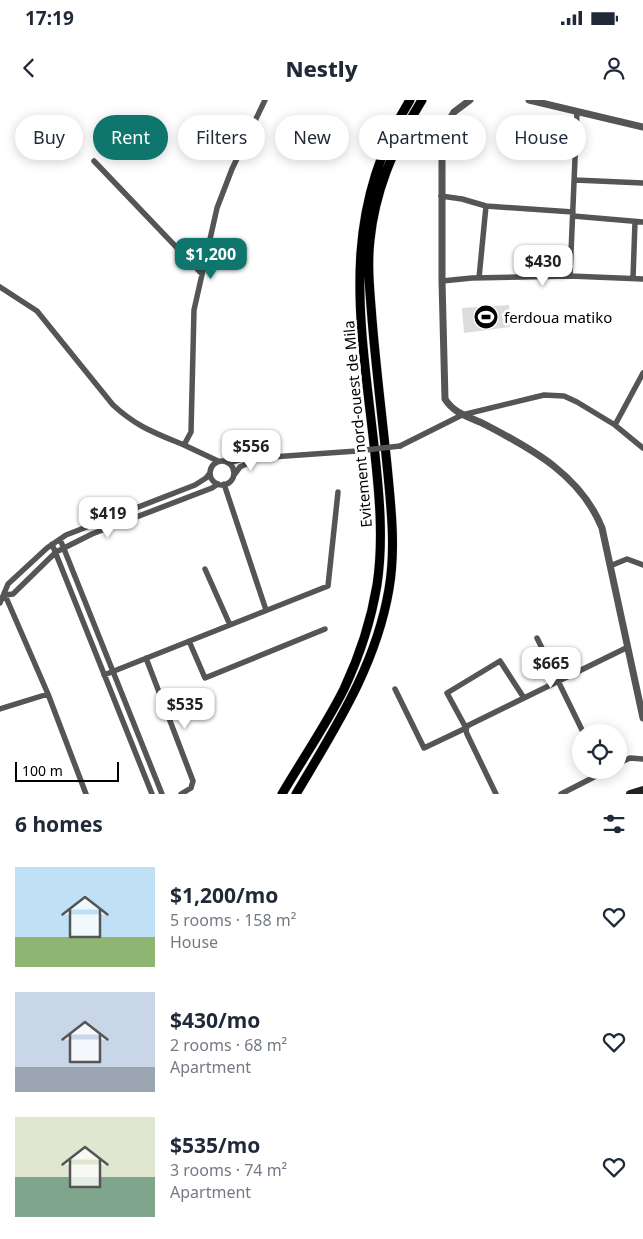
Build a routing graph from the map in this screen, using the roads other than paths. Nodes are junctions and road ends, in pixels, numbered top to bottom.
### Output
1 (265, 100) edge
2 (410, 100) edge
3 (422, 100) edge
4 (470, 100) edge
5 (529, 100) edge
6 (577, 112) junction
7 (643, 127) edge
8 (94, 161) dead end
9 (574, 180) junction
10 (643, 183) edge
11 (441, 196) junction
12 (486, 206) junction
13 (573, 214) junction
14 (635, 222) junction
15 (643, 222) edge
16 (202, 274) junction
17 (570, 276) junction
18 (479, 278) junction
19 (633, 278) junction
20 (643, 279) edge
21 (442, 282) junction
22 (0, 287) edge
23 (643, 373) edge
24 (462, 415) junction
25 (615, 425) junction
26 (184, 445) junction
27 (643, 448) edge
28 (266, 458) junction
29 (218, 461) junction
30 (228, 463) junction
31 (210, 473) junction
32 (232, 479) junction
33 (221, 484) junction
34 (338, 492) dead end
35 (60, 539) junction
36 (52, 544) junction
37 (63, 548) junction
38 (56, 552) junction
39 (643, 565) edge
40 (610, 566) junction
41 (205, 569) dead end
42 (5, 594) junction
43 (0, 603) edge
44 (266, 610) junction
45 (230, 625) junction
46 (325, 629) dead end
47 (537, 638) dead end
48 (189, 641) junction
49 (628, 647) junction
50 (146, 658) junction
51 (113, 672) junction
52 (104, 675) junction
53 (559, 681) junction
54 (395, 689) dead end
55 (48, 694) junction
56 (524, 698) junction
57 (0, 709) edge
58 (643, 718) edge
59 (579, 724) edge
60 (466, 728) junction
61 (627, 759) edge
62 (643, 759) edge
63 (588, 779) edge
64 (643, 790) edge
65 (86, 794) edge
66 (152, 794) edge
67 (162, 794) edge
68 (183, 794) edge
69 (282, 794) edge
70 (296, 794) edge
71 (496, 794) edge
72 (561, 794) edge
73 (630, 794) edge

1 - 16 street
2 - 69 highway, Evitement nord-ouest de Mila
3 - 70 highway
4 - 11 street
5 - 6 street
6 - 7 street
6 - 9 street
8 - 16 street
9 - 10 street
9 - 13 street
11 - 12 street
11 - 21 street
12 - 13 street
12 - 18 street
13 - 14 street
13 - 17 street
14 - 15 street
14 - 19 street
16 - 26 street
17 - 18 street
17 - 19 street
18 - 21 street
19 - 20 street
21 - 24 street
22 - 26 street
23 - 25 street
24 - 25 street
24 - 28 street, bridge
24 - 40 street
25 - 27 street
26 - 29 street
28 - 30 street
28 - 32 street
29 - 30 street
29 - 31 street
30 - 32 street
31 - 33 street
31 - 35 street
32 - 33 street
33 - 37 street
33 - 44 street
34 - 44 street
35 - 36 street
35 - 37 street
36 - 38 street
36 - 42 street
37 - 38 street
37 - 51 street
38 - 42 street
38 - 52 street
39 - 40 street
40 - 49 street
41 - 45 street
42 - 43 street
42 - 55 street
44 - 45 street
45 - 48 street
46 - 48 street
47 - 53 street
48 - 50 street
49 - 53 street
49 - 58 street
50 - 51 street
50 - 68 street
51 - 52 street
51 - 67 street
52 - 66 street
53 - 56 street
53 - 59 street
54 - 60 street
55 - 57 street
55 - 65 street
56 - 60 street
56 - 60 street
60 - 71 street
61 - 62 street
63 - 72 street
64 - 73 main road

